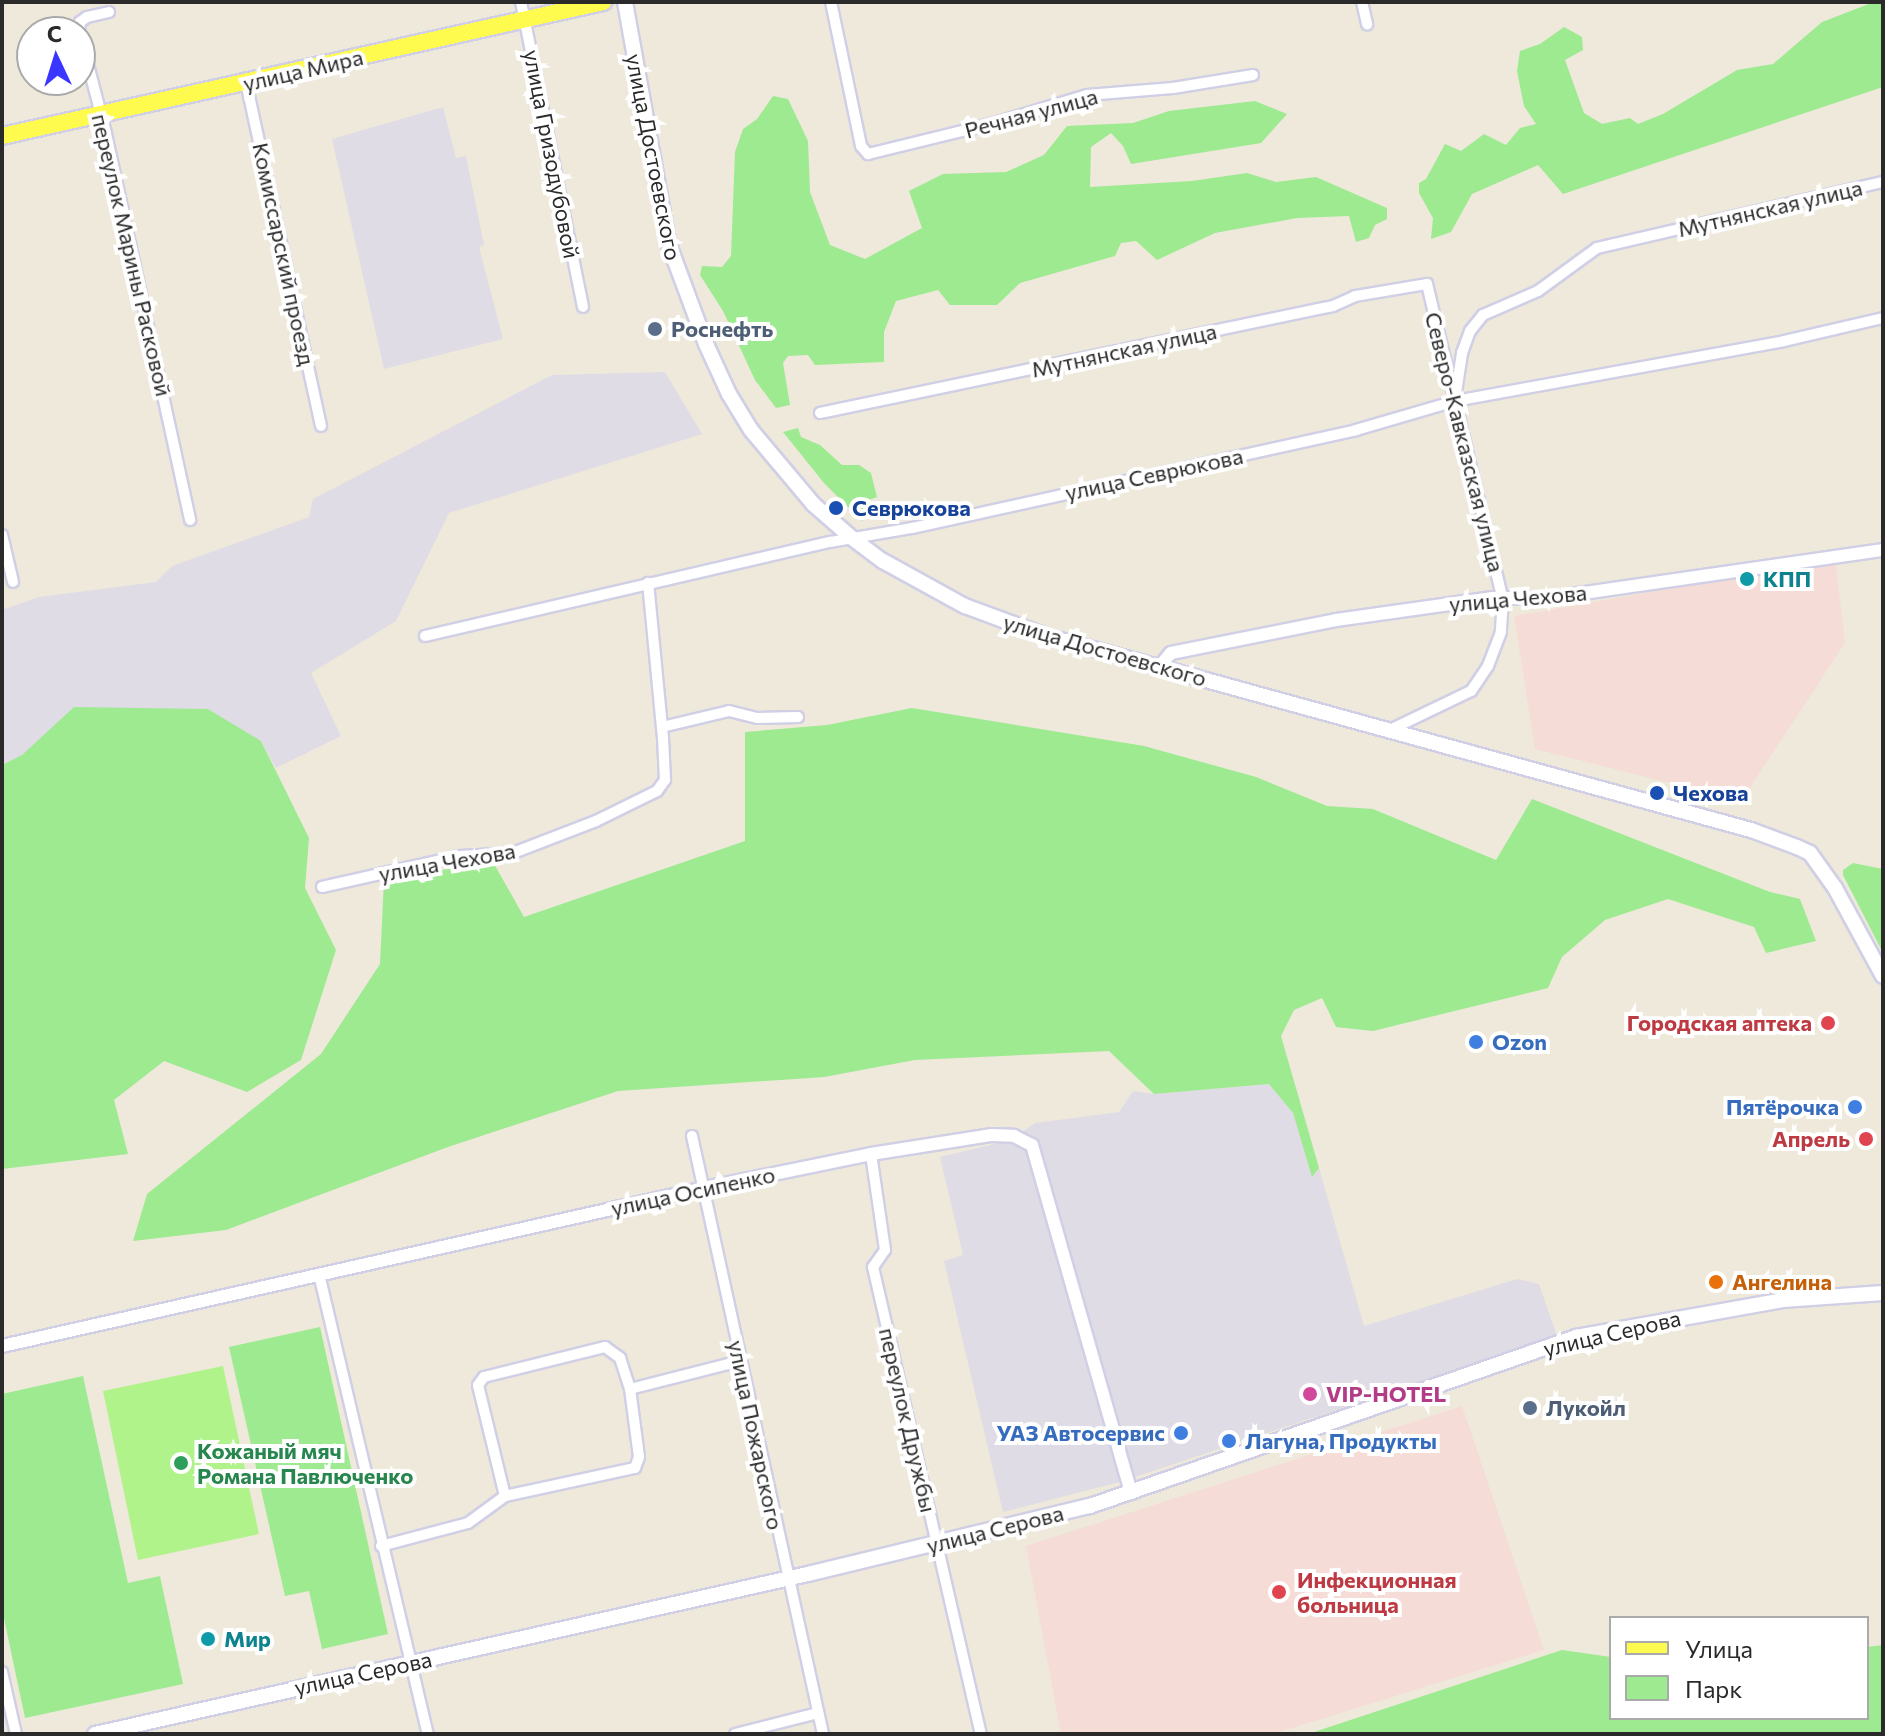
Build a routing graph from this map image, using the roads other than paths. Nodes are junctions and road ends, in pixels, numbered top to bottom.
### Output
1 (521, 2) edge
2 (603, 2) edge
3 (625, 2) edge
4 (831, 2) edge
5 (1362, 2) edge
6 (109, 12) dead end
7 (526, 21) junction
8 (1367, 24) dead end
9 (1253, 75) dead end
10 (246, 82) junction
11 (100, 113) junction
12 (2, 136) edge
13 (1883, 182) edge
14 (1427, 284) joint
15 (583, 307) dead end
16 (1883, 318) edge
17 (1455, 401) junction
18 (820, 413) dead end
19 (321, 426) dead end
20 (190, 520) dead end
21 (2, 535) edge
22 (852, 538) junction
23 (1883, 550) edge
24 (13, 582) dead end
25 (648, 583) junction
26 (1503, 600) junction
27 (425, 636) dead end
28 (1160, 666) junction
29 (798, 717) dead end
30 (662, 727) junction
31 (1388, 731) junction
32 (322, 887) dead end
33 (1883, 976) edge
34 (692, 1136) dead end
35 (871, 1154) junction
36 (705, 1188) junction
37 (319, 1274) junction
38 (1883, 1293) edge
39 (2, 1346) edge
40 (740, 1361) junction
41 (630, 1389) junction
42 (1131, 1493) junction
43 (505, 1496) junction
44 (937, 1544) junction
45 (381, 1546) junction
46 (786, 1578) junction
47 (410, 1663) junction
48 (2, 1672) edge
49 (818, 1713) junction
50 (16, 1734) edge
51 (95, 1734) edge
52 (428, 1734) edge
53 (735, 1734) edge
54 (823, 1734) edge
55 (981, 1734) edge

1 - 7 street, улица Гризодубовой
2 - 7 main road, улица Мира
3 - 22 main road, улица Достоевского
4 - 9 street, Речная улица
5 - 8 street
6 - 11 street, переулок Марины Расковой
7 - 10 main road, улица Мира
7 - 15 street, улица Гризодубовой
10 - 11 main road, улица Мира
10 - 19 street, Комиссарский проезд
11 - 12 main road, улица Мира
11 - 20 street, переулок Марины Расковой
13 - 17 street, Мутнянская улица
14 - 17 street, Северо-Кавказская улица
14 - 18 street, Мутнянская улица
16 - 17 street, улица Севрюкова
17 - 22 street, улица Севрюкова
17 - 26 street, Северо-Кавказская улица
21 - 24 street
22 - 25 street, улица Севрюкова
22 - 28 main road, улица Достоевского
23 - 26 street, улица Чехова
25 - 27 street, улица Севрюкова
25 - 30 street
26 - 28 street, улица Чехова
26 - 31 street, Северо-Кавказская улица
28 - 31 main road, улица Достоевского
29 - 30 street
30 - 32 street, улица Чехова
31 - 33 main road, улица Достоевского
34 - 36 street, улица Пожарского
35 - 36 street, улица Осипенко
35 - 42 street, улица Осипенко
35 - 44 street, переулок Дружбы
36 - 37 street, улица Осипенко
36 - 40 street, улица Пожарского
37 - 39 street, улица Осипенко
37 - 45 street
38 - 42 main road, улица Серова
40 - 41 street
40 - 46 street, улица Пожарского
41 - 43 street
41 - 43 street
42 - 44 main road, улица Серова
43 - 45 street
44 - 46 main road, улица Серова
44 - 55 street, переулок Дружбы
45 - 47 street
46 - 47 main road, улица Серова
46 - 49 street, улица Пожарского
47 - 51 main road, улица Серова
47 - 52 street
48 - 50 street
49 - 53 street
49 - 54 street, улица Пожарского

